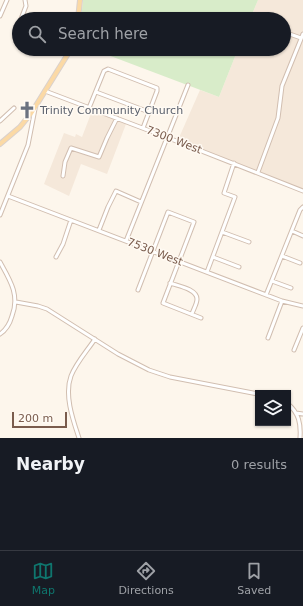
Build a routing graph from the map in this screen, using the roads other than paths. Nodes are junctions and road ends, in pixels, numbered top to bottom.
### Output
1 (7, 0) edge
2 (25, 0) edge
3 (80, 0) edge
4 (24, 12) edge
5 (79, 12) edge
6 (0, 16) edge
7 (291, 34) edge
8 (303, 34) edge
9 (301, 38) junction
10 (66, 56) edge
11 (188, 86) dead end
12 (45, 91) junction
13 (96, 92) junction
14 (36, 107) junction
15 (14, 108) dead end
16 (90, 108) junction
17 (149, 112) junction
18 (117, 118) junction
19 (0, 121) edge
20 (143, 128) junction
21 (166, 137) junction
22 (0, 144) edge
23 (234, 163) junction
24 (258, 172) junction
25 (63, 176) dead end
26 (303, 191) edge
27 (8, 196) junction
28 (142, 202) junction
29 (303, 207) edge
30 (0, 215) edge
31 (71, 220) junction
32 (99, 230) junction
33 (292, 231) junction
34 (222, 232) junction
35 (303, 236) edge
36 (126, 241) junction
37 (249, 242) dead end
38 (153, 251) junction
39 (282, 256) junction
40 (56, 257) dead end
41 (213, 257) junction
42 (179, 261) junction
43 (0, 262) edge
44 (300, 263) dead end
45 (239, 267) dead end
46 (207, 272) junction
47 (272, 281) junction
48 (170, 283) junction
49 (291, 288) dead end
50 (138, 290) dead end
51 (266, 295) junction
52 (282, 301) junction
53 (16, 302) junction
54 (303, 306) edge
55 (192, 314) junction
56 (201, 318) dead end
57 (303, 328) edge
58 (0, 334) edge
59 (268, 338) dead end
60 (95, 339) junction
61 (294, 350) dead end
62 (255, 393) edge
63 (291, 407) edge
64 (296, 413) junction
65 (303, 414) edge
66 (79, 438) edge
67 (300, 438) edge

1 - 6 street
2 - 4 street
3 - 5 main road
7 - 9 street
8 - 9 street
9 - 24 street
10 - 12 main road
11 - 21 street
12 - 14 main road
12 - 16 street, 7300 West
13 - 16 street
13 - 17 street
13 - 17 street
14 - 22 main road
14 - 27 street
15 - 19 street
16 - 18 street, 7300 West
17 - 20 street
18 - 20 street, 7300 West
18 - 25 street
20 - 21 street, 7300 West
21 - 23 street, 7300 West
21 - 28 street
23 - 24 street, 7300 West
23 - 34 street
24 - 26 street, 7300 West
27 - 30 street
27 - 31 street, 7530 West
28 - 32 street
28 - 36 street
29 - 33 street
31 - 32 street, 7530 West
31 - 40 street
32 - 36 street, 7530 West
33 - 35 street
33 - 39 street
34 - 37 street
34 - 41 street
36 - 38 street, 7530 West
38 - 42 street, 7530 West
38 - 42 street
38 - 50 street
39 - 44 street
39 - 47 street
41 - 45 street
41 - 46 street
42 - 46 street, 7530 West
42 - 48 street
43 - 53 street
46 - 51 street, 7530 West
47 - 49 street
47 - 51 street
48 - 55 street
48 - 55 street
51 - 52 street, 7530 West
52 - 54 street, 7530 West
52 - 59 street
53 - 58 street
53 - 60 street
55 - 56 street
57 - 61 street
60 - 62 street
60 - 66 street
63 - 64 street
64 - 65 street
64 - 67 street

